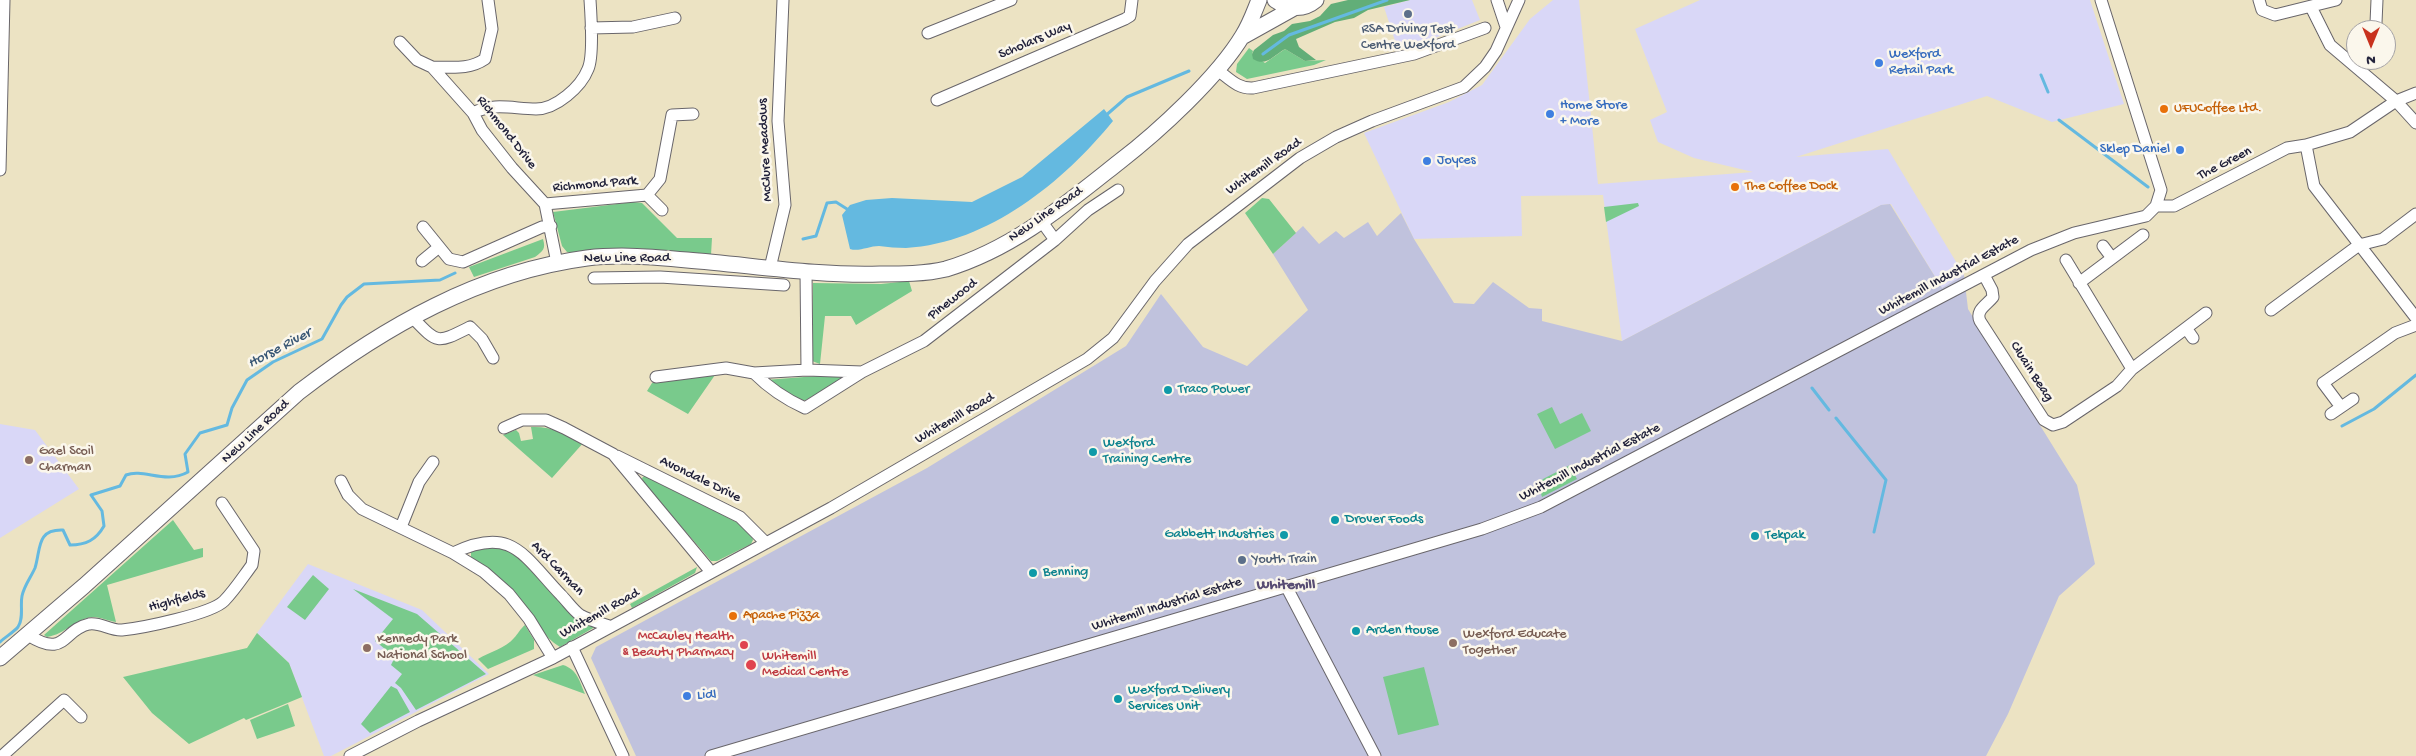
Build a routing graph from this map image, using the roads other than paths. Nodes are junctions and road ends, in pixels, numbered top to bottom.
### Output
1 (4, 0) edge
2 (488, 0) edge
3 (590, 0) edge
4 (783, 0) edge
5 (1011, 0) edge
6 (1132, 0) edge
7 (1259, 0) edge
8 (1275, 0) edge
9 (1316, 0) edge
10 (1497, 0) edge
11 (1518, 0) edge
12 (2101, 0) edge
13 (2259, 0) edge
14 (2332, 0) edge
15 (2377, 0) edge
16 (2311, 7) junction
17 (1294, 8) junction
18 (675, 18) dead end
19 (2376, 20) edge
20 (591, 28) junction
21 (1485, 28) dead end
22 (1506, 28) junction
23 (928, 33) dead end
24 (1242, 37) junction
25 (400, 42) dead end
26 (2346, 54) edge
27 (432, 67) junction
28 (1216, 70) junction
29 (2364, 70) edge
30 (2416, 93) edge
31 (937, 100) dead end
32 (2396, 102) junction
33 (472, 113) junction
34 (693, 114) dead end
35 (2416, 123) edge
36 (2306, 145) junction
37 (0, 166) edge
38 (1118, 190) dead end
39 (647, 195) junction
40 (545, 204) junction
41 (2156, 206) junction
42 (662, 210) dead end
43 (2416, 214) edge
44 (1042, 222) junction
45 (551, 226) junction
46 (423, 227) dead end
47 (2143, 235) dead end
48 (1055, 240) junction
49 (2103, 246) dead end
50 (2359, 246) junction
51 (439, 247) junction
52 (662, 258) junction
53 (2112, 258) junction
54 (2066, 260) dead end
55 (422, 261) dead end
56 (557, 263) junction
57 (770, 268) junction
58 (806, 271) junction
59 (1984, 275) junction
60 (660, 277) junction
61 (594, 278) dead end
62 (2080, 283) junction
63 (784, 285) dead end
64 (2271, 310) dead end
65 (2206, 313) dead end
66 (412, 317) junction
67 (2416, 318) edge
68 (2416, 325) edge
69 (2186, 328) junction
70 (2193, 338) dead end
71 (493, 358) dead end
72 (2132, 369) junction
73 (807, 370) junction
74 (862, 372) junction
75 (754, 373) junction
76 (656, 377) dead end
77 (2354, 399) dead end
78 (2341, 407) junction
79 (2330, 414) dead end
80 (504, 428) dead end
81 (613, 454) junction
82 (433, 462) dead end
83 (341, 481) dead end
84 (222, 503) dead end
85 (401, 527) junction
86 (766, 543) junction
87 (453, 553) junction
88 (711, 572) junction
89 (1286, 586) junction
90 (609, 626) junction
91 (28, 635) junction
92 (572, 647) junction
93 (0, 658) edge
94 (553, 658) junction
95 (81, 718) dead end
96 (2, 756) edge
97 (350, 756) edge
98 (624, 756) edge
99 (712, 756) edge
100 (1375, 756) edge

1 - 37 street
2 - 27 street
3 - 20 street
4 - 57 street, McClure Meadows
5 - 23 street
6 - 31 street, Scholars Way
7 - 24 main road, New Line Road
8 - 17 main road
9 - 17 main road, New Line Road
10 - 22 street
11 - 22 street, Whitemill Road
12 - 41 street
13 - 16 street
14 - 16 street
15 - 19 street
16 - 26 street
17 - 24 main road, New Line Road
18 - 20 street
20 - 33 street
21 - 28 street
22 - 86 street, Whitemill Road
24 - 28 main road, New Line Road
25 - 27 street, Richmond Drive
27 - 33 street, Richmond Drive
28 - 44 main road, New Line Road
29 - 32 street
30 - 32 street, The Green
32 - 35 street
32 - 36 street, The Green
33 - 40 street, Richmond Drive
34 - 39 street, Richmond Park
36 - 41 street, The Green
36 - 50 street
38 - 48 street, Pinewood
39 - 40 street, Richmond Park
39 - 42 street, Richmond Park
40 - 45 street, Richmond Drive
41 - 59 street, Whitemill Industrial Estate
43 - 50 street
44 - 48 street
44 - 58 main road, New Line Road
45 - 51 street
45 - 56 street, Richmond Drive
46 - 51 street
47 - 53 street
48 - 74 street, Pinewood
49 - 53 street
50 - 64 street
50 - 67 street
51 - 55 street
52 - 56 main road, New Line Road
52 - 57 main road, New Line Road
52 - 60 street
53 - 62 street
54 - 62 street
56 - 66 main road, New Line Road
57 - 58 main road, New Line Road
58 - 73 street
59 - 72 street, Cluain Beag
59 - 89 street, Whitemill Industrial Estate
60 - 61 street
60 - 63 street
62 - 72 street
65 - 69 street, Cluain Beag
66 - 71 street
66 - 91 main road, New Line Road
68 - 78 street
69 - 70 street
69 - 72 street, Cluain Beag
73 - 74 street, Pinewood
73 - 75 street, Pinewood
74 - 75 street, Pinewood
75 - 76 street, Pinewood
77 - 78 street
78 - 79 street
80 - 81 street, Avondale Drive
81 - 86 street, Avondale Drive
81 - 88 street, Avondale Drive
82 - 85 street
83 - 85 street
84 - 91 street, Highfields
85 - 87 street
86 - 88 street, Whitemill Road
87 - 90 street, Ard Carman
87 - 94 street
88 - 90 street, Whitemill Road
89 - 99 street, Whitemill Industrial Estate
89 - 100 street
90 - 92 street, Whitemill Road
91 - 93 main road, New Line Road
92 - 94 street, Whitemill Road
92 - 98 street
94 - 97 street, Whitemill Road
95 - 96 street

